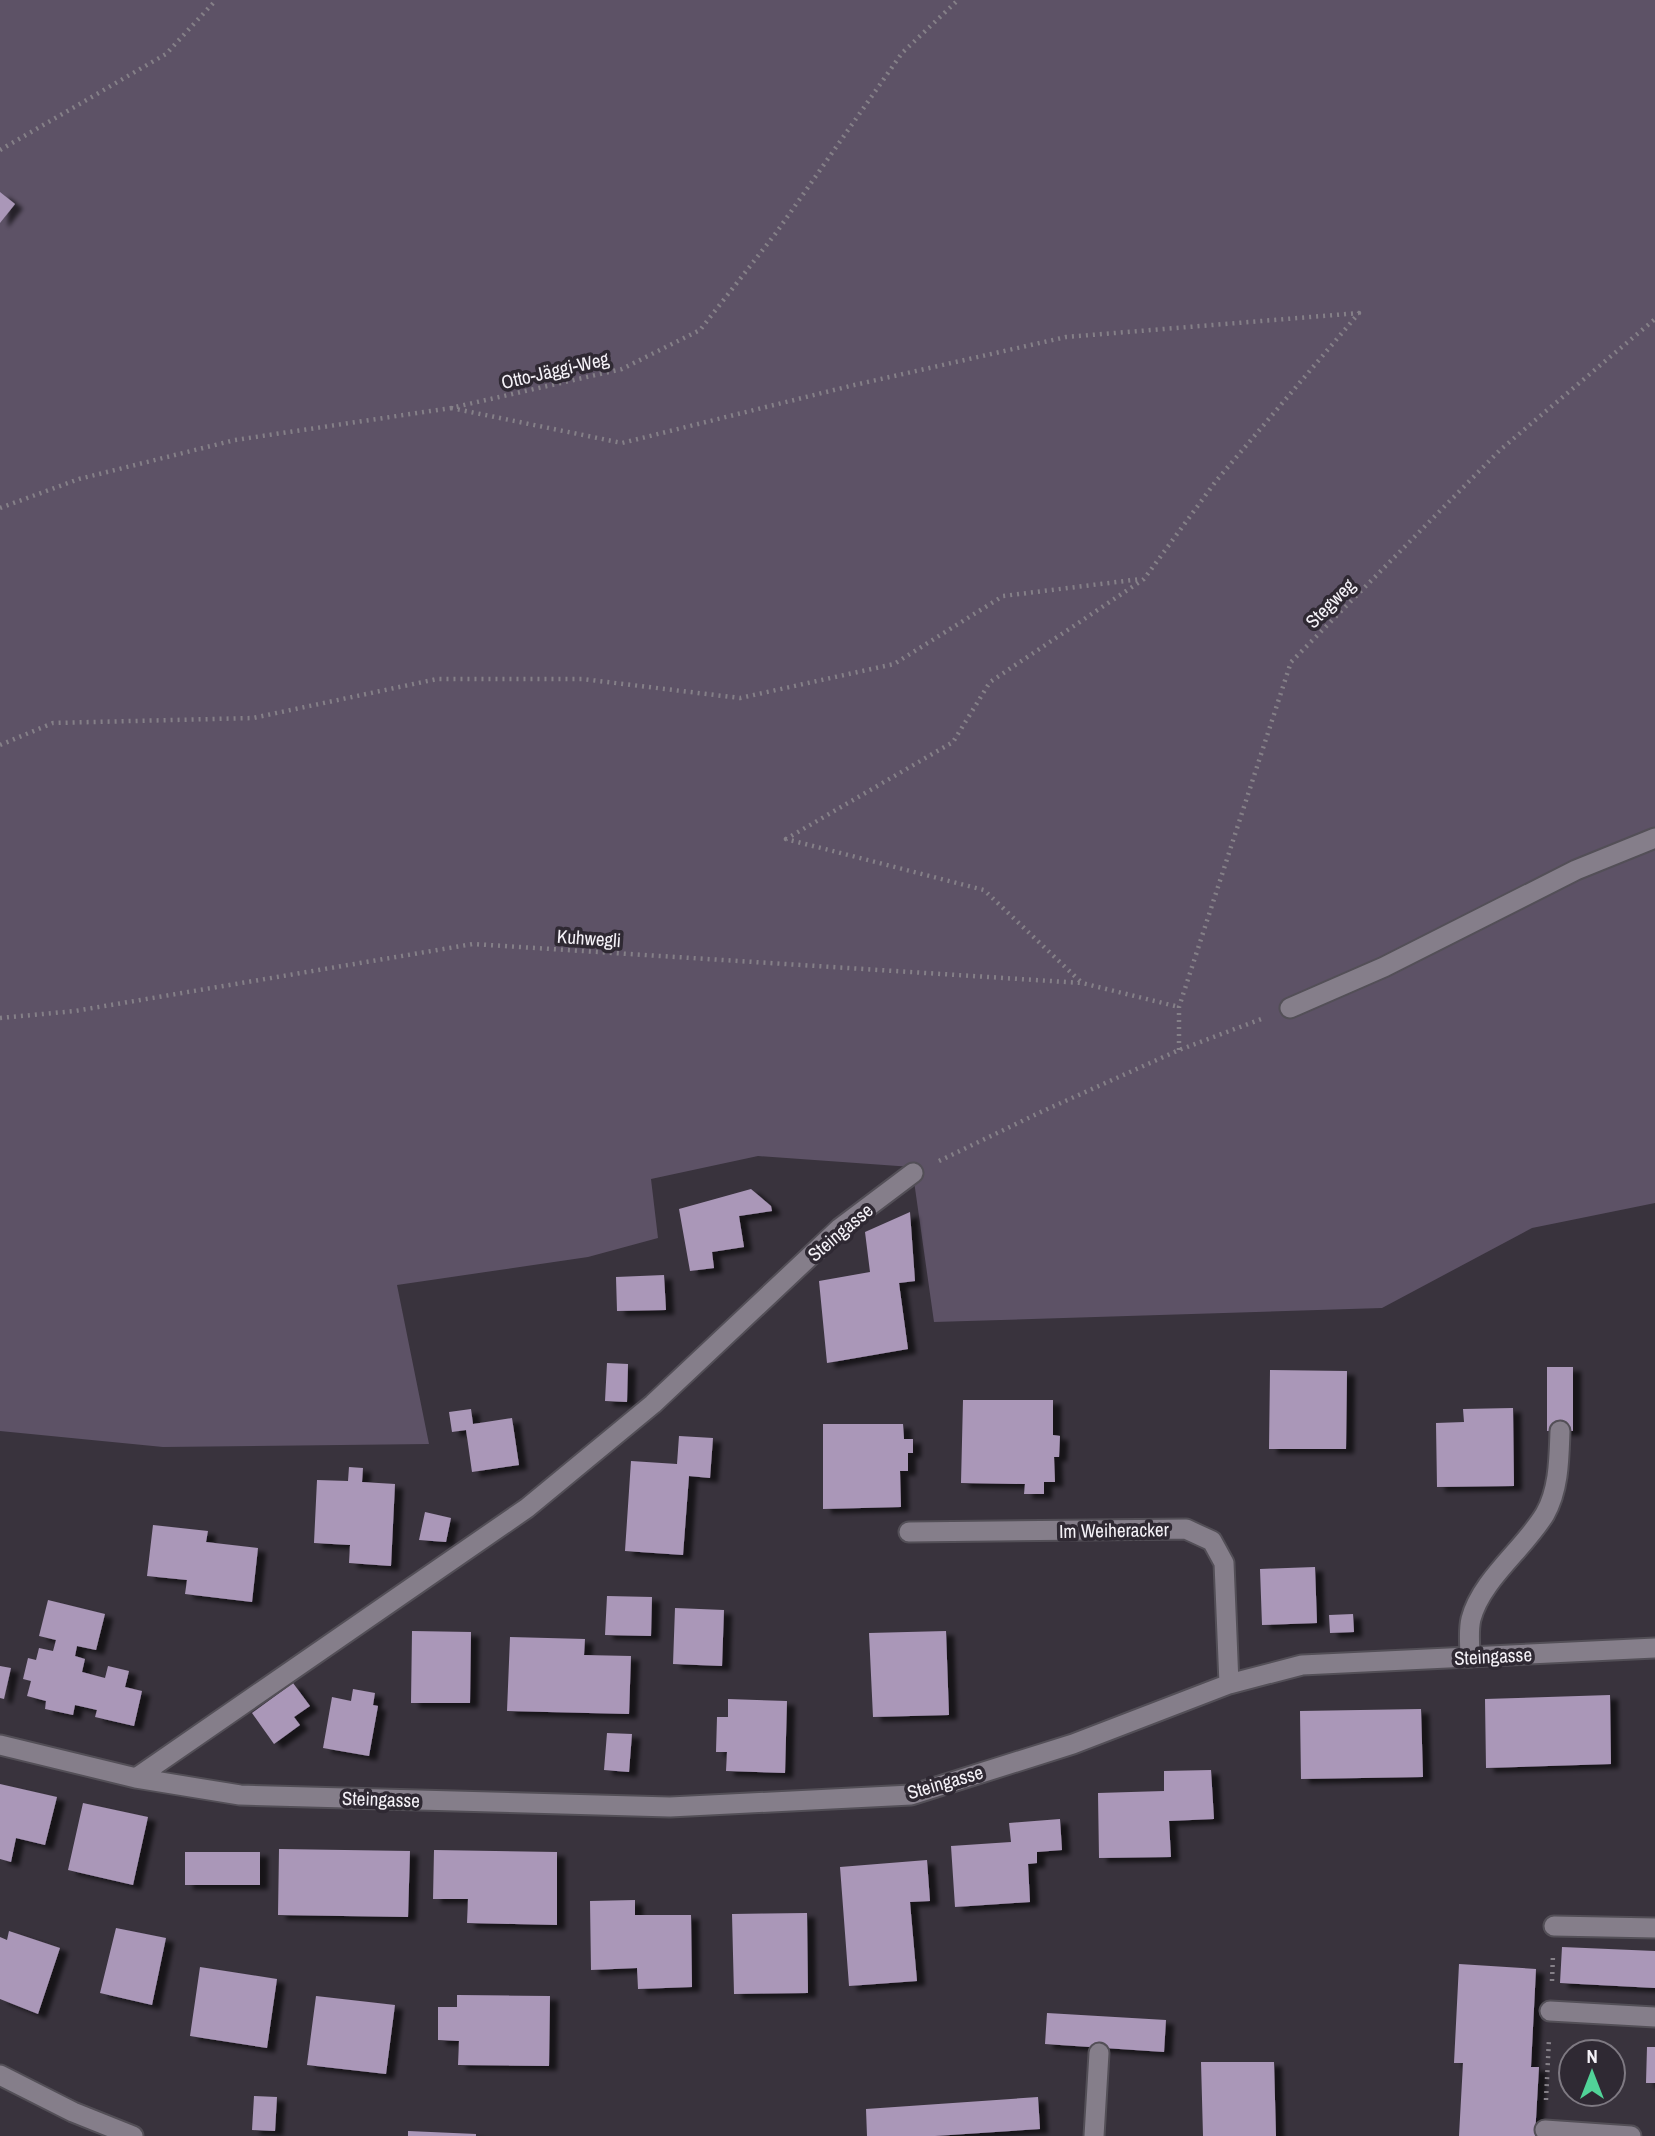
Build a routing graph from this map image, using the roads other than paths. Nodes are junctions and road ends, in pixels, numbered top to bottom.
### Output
1 (1655, 838) edge
2 (1290, 1008) road end
3 (913, 1173) road end
4 (1560, 1430) dead end
5 (909, 1532) dead end
6 (1655, 1648) edge
7 (1470, 1657) junction
8 (1229, 1684) junction
9 (0, 1745) edge
10 (136, 1778) junction
11 (1554, 1926) dead end
12 (1655, 1928) edge
13 (1550, 2011) dead end
14 (1655, 2017) edge
15 (1099, 2053) dead end
16 (0, 2075) edge
17 (1545, 2130) dead end
18 (132, 2136) edge
19 (1094, 2136) edge
20 (1631, 2136) edge

1 - 2 street
3 - 10 street, Steingasse
4 - 7 street
5 - 8 street, Im Weiheracker
6 - 7 street, Steingasse
7 - 8 street, Steingasse
8 - 10 street, Steingasse
9 - 10 street, Steingasse
11 - 12 street
13 - 14 street
15 - 19 street
16 - 18 street
17 - 20 street

